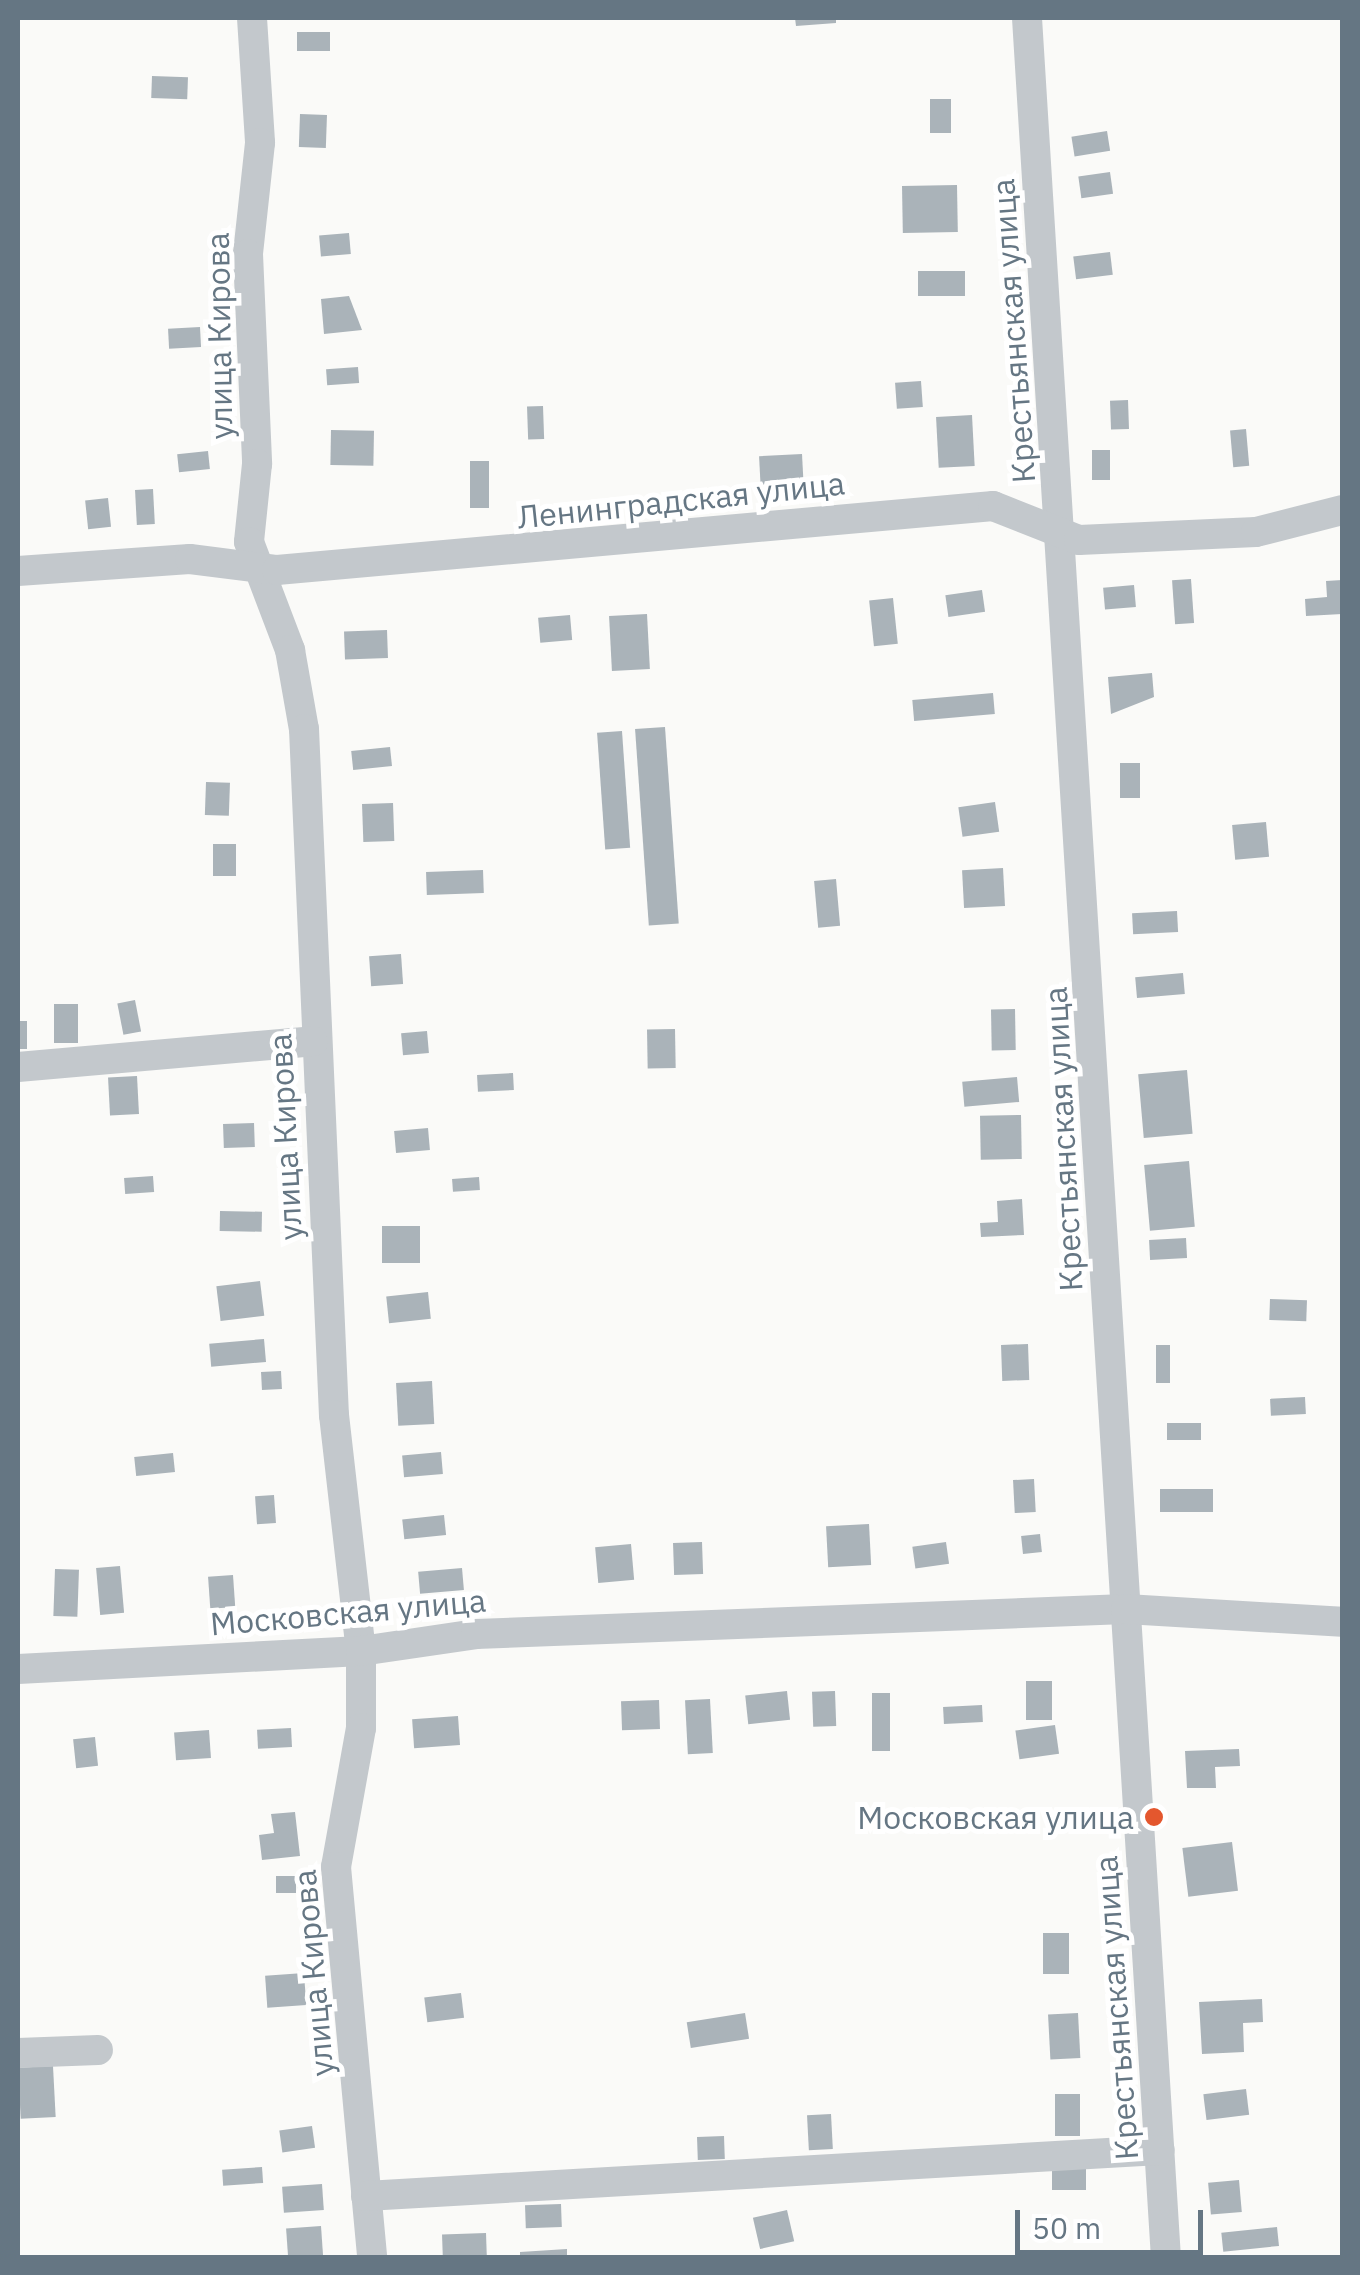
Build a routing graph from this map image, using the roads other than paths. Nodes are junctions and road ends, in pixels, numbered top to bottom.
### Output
1 (252, 18) edge
2 (1027, 18) edge
3 (1342, 510) edge
4 (1062, 526) junction
5 (255, 568) junction
6 (18, 571) edge
7 (314, 1041) junction
8 (18, 1066) edge
9 (1126, 1610) junction
10 (1342, 1622) edge
11 (362, 1652) junction
12 (18, 1669) edge
13 (98, 2050) dead end
14 (18, 2053) edge
15 (1160, 2150) junction
16 (366, 2196) junction
17 (372, 2258) edge
18 (1166, 2258) edge

1 - 5 street, улица Кирова
2 - 4 street, Крестьянская улица
3 - 4 street, Ленинградская улица
4 - 5 street, Ленинградская улица
4 - 9 street, Крестьянская улица
5 - 6 street, Ленинградская улица
5 - 7 street, улица Кирова
7 - 8 street
7 - 11 street, улица Кирова
9 - 10 street, Московская улица
9 - 11 street, Московская улица
9 - 15 street, Крестьянская улица
11 - 12 street, Московская улица
11 - 16 street, улица Кирова
13 - 14 street
15 - 16 street
15 - 18 street, Крестьянская улица
16 - 17 street, улица Кирова

